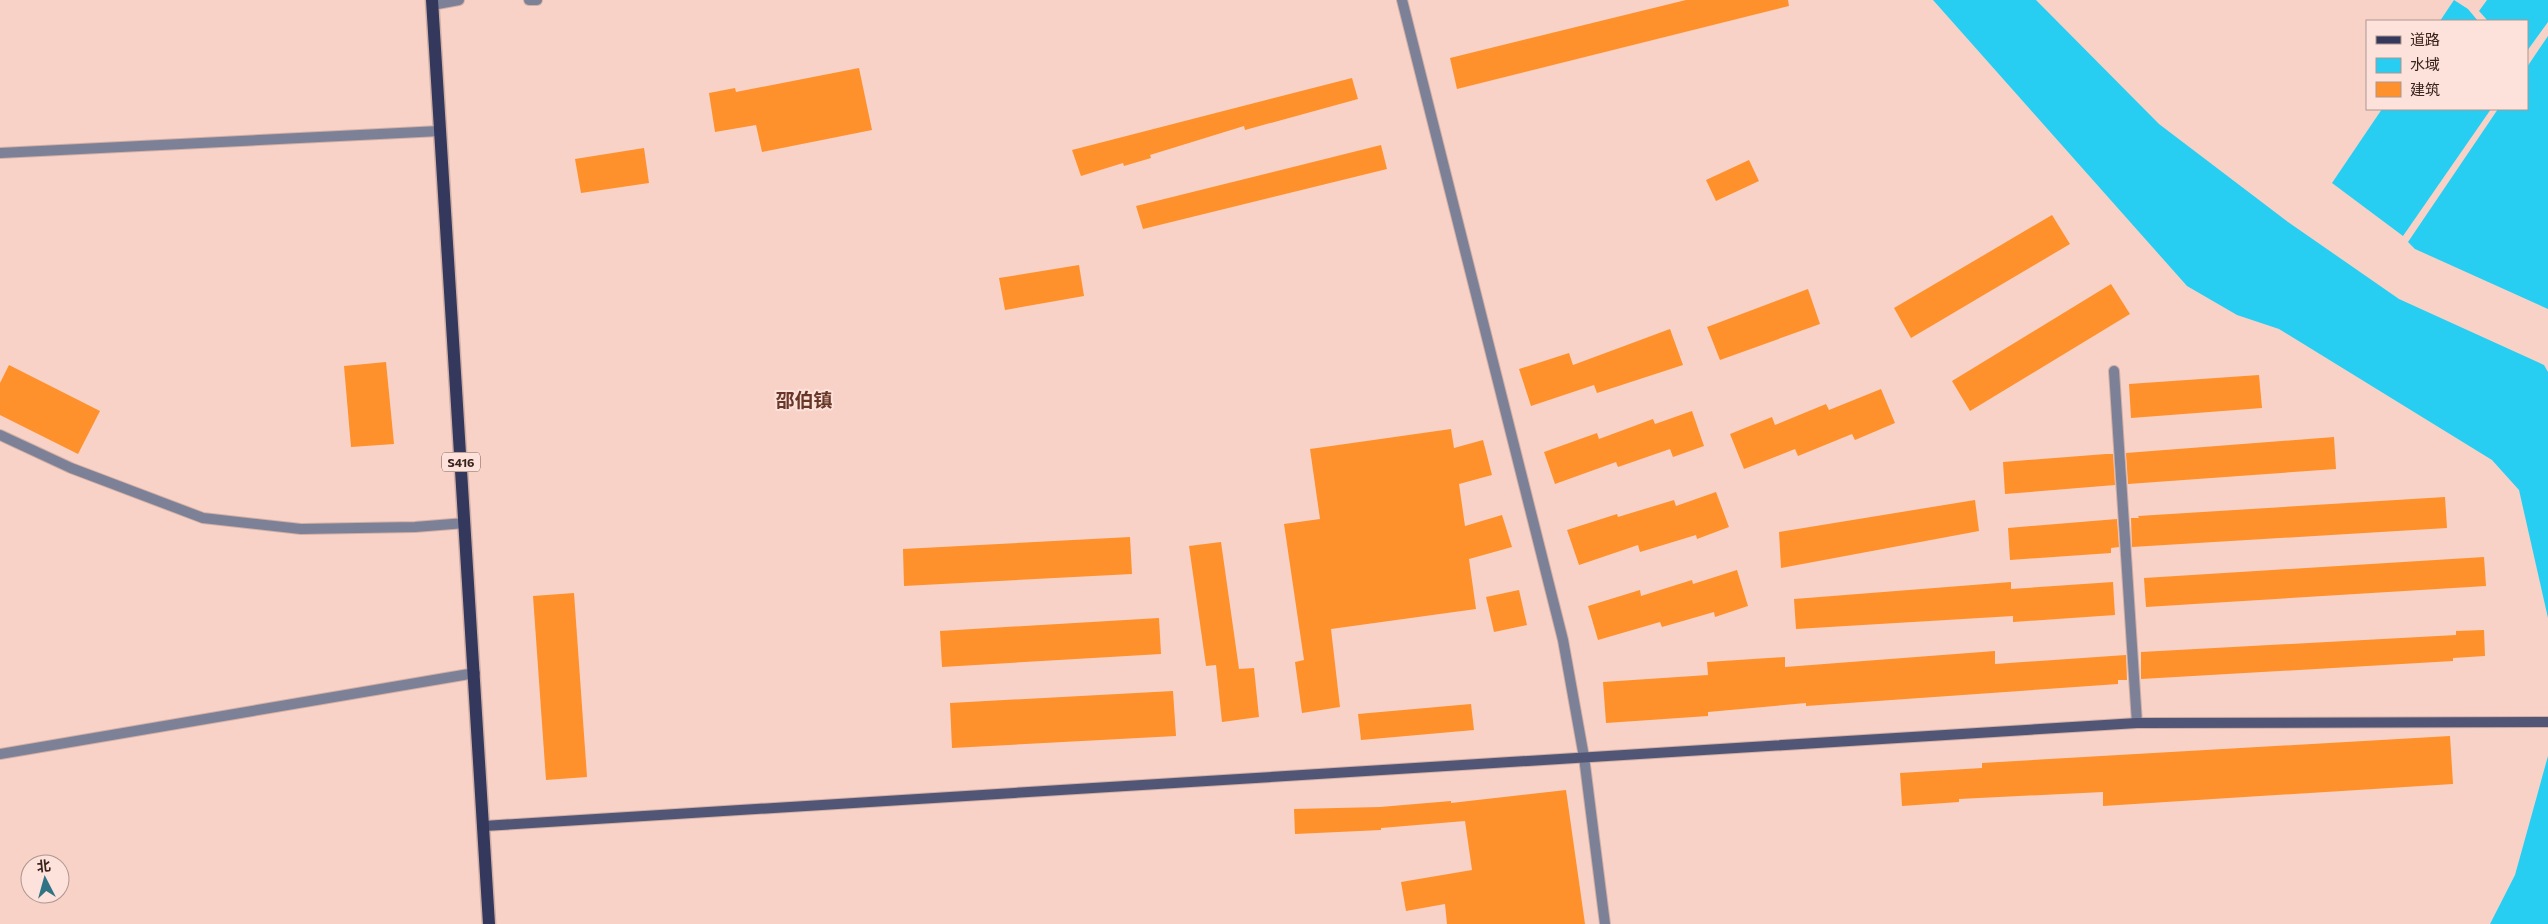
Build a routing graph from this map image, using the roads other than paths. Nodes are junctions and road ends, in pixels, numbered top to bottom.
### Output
1 (459, 0) edge
2 (529, 0) edge
3 (537, 0) edge
4 (1402, 0) edge
5 (432, 2) edge
6 (440, 131) junction
7 (0, 153) edge
8 (2114, 371) dead end
9 (0, 435) edge
10 (465, 523) junction
11 (475, 673) junction
12 (2548, 722) edge
13 (2137, 723) junction
14 (0, 754) edge
15 (1584, 758) junction
16 (484, 826) junction
17 (490, 924) edge
18 (1605, 924) edge

1 - 5 street
2 - 3 street
4 - 15 street
5 - 6 main road, S416
6 - 7 street
6 - 10 main road, S416
8 - 13 street
9 - 10 street
10 - 11 main road, S416
11 - 14 street
11 - 16 main road, S416
12 - 13 main road
13 - 15 main road
15 - 16 main road
15 - 18 street
16 - 17 main road, S416

